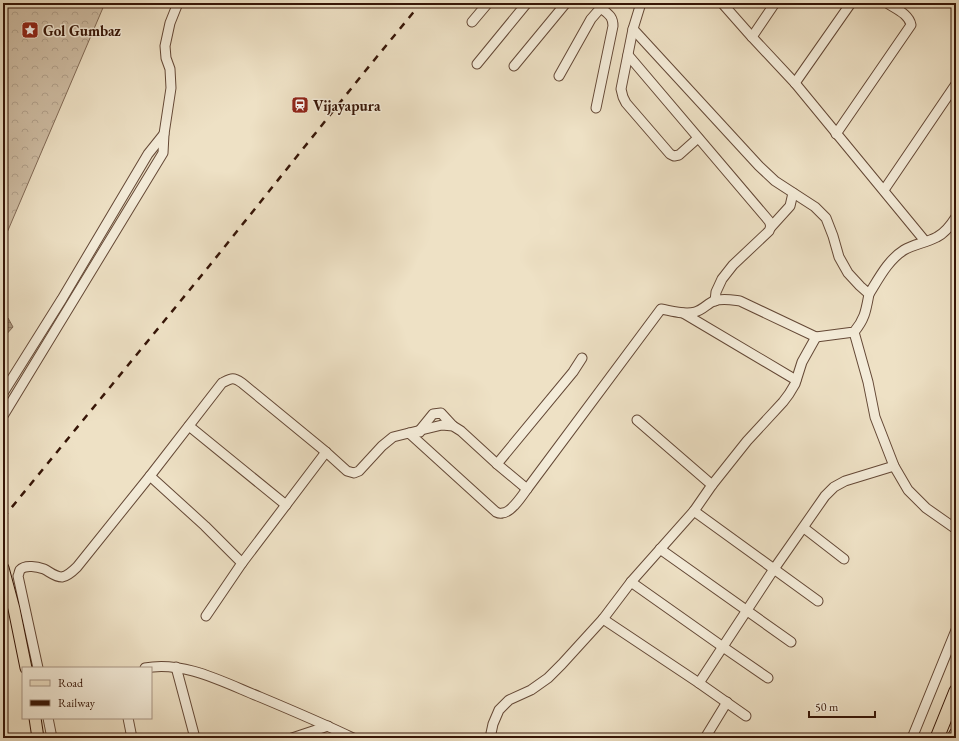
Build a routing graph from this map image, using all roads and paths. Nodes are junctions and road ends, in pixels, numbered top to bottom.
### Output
1 (178, 3) edge
2 (488, 3) edge
3 (527, 3) edge
4 (566, 3) edge
5 (641, 3) edge
6 (722, 3) edge
7 (775, 3) edge
8 (851, 3) edge
9 (887, 3) edge
10 (604, 6) edge
11 (472, 22) dead end
12 (633, 30) junction
13 (752, 37) junction
14 (628, 55) junction
15 (477, 64) dead end
16 (514, 66) dead end
17 (559, 76) dead end
18 (794, 83) junction
19 (956, 84) edge
20 (596, 108) dead end
21 (164, 134) junction
22 (836, 134) junction
23 (698, 138) junction
24 (884, 190) junction
25 (793, 193) junction
26 (956, 217) edge
27 (771, 227) junction
28 (925, 241) junction
29 (869, 294) junction
30 (715, 301) junction
31 (683, 313) junction
32 (854, 332) junction
33 (816, 337) junction
34 (582, 358) dead end
35 (796, 380) junction
36 (3, 393) edge
37 (3, 416) edge
38 (637, 420) dead end
39 (189, 426) junction
40 (453, 426) junction
41 (420, 430) junction
42 (409, 433) junction
43 (419, 442) junction
44 (326, 452) junction
45 (497, 464) junction
46 (894, 466) junction
47 (150, 476) junction
48 (712, 485) junction
49 (527, 489) junction
50 (286, 505) junction
51 (694, 511) junction
52 (804, 528) junction
53 (956, 529) edge
54 (660, 549) junction
55 (844, 559) dead end
56 (242, 563) junction
57 (3, 568) edge
58 (774, 570) junction
59 (631, 582) junction
60 (818, 601) dead end
61 (746, 610) junction
62 (206, 616) dead end
63 (603, 619) junction
64 (956, 630) edge
65 (791, 642) dead end
66 (723, 647) junction
67 (26, 667) edge
68 (38, 667) edge
69 (149, 667) edge
70 (176, 667) junction
71 (768, 678) dead end
72 (700, 683) junction
73 (956, 691) edge
74 (727, 702) junction
75 (746, 716) dead end
76 (35, 719) edge
77 (48, 719) edge
78 (128, 719) edge
79 (328, 726) junction
80 (956, 734) edge
81 (38, 738) edge
82 (52, 738) edge
83 (132, 738) edge
84 (195, 738) edge
85 (292, 738) edge
86 (353, 738) edge
87 (490, 738) edge
88 (705, 738) edge
89 (912, 738) edge
90 (937, 738) edge
91 (954, 738) edge

1 - 21 street
2 - 11 street
3 - 15 street
4 - 16 street
5 - 12 street
6 - 13 street
7 - 13 street
8 - 18 street
9 - 22 street
10 - 17 street
10 - 20 street
12 - 14 street
12 - 25 street
13 - 18 street
14 - 23 street
14 - 23 street
18 - 22 street
19 - 24 street
21 - 36 street
21 - 37 street
22 - 24 street
23 - 27 street
24 - 28 street
25 - 27 street
25 - 29 street
26 - 28 street
27 - 30 street
28 - 29 street
29 - 32 street
30 - 31 street
30 - 33 street
31 - 35 street
31 - 49 street
32 - 33 street
32 - 46 street
33 - 35 street
34 - 45 street
35 - 48 street
38 - 48 street
39 - 44 street
39 - 47 street
39 - 50 street
40 - 41 street
40 - 41 street
40 - 45 street
41 - 42 street
41 - 43 street
42 - 43 street
42 - 44 street
43 - 49 street
44 - 50 street
45 - 49 street
46 - 52 street
46 - 53 street
47 - 56 street
47 - 68 street
48 - 51 street
50 - 56 street
51 - 54 street
51 - 58 street
52 - 55 street
52 - 58 street
54 - 59 street
54 - 61 street
56 - 62 street
57 - 67 main road
58 - 60 street
58 - 61 street
59 - 63 street
59 - 66 street
61 - 65 street
61 - 66 street
63 - 72 street
63 - 87 street
64 - 89 street
66 - 71 street
66 - 72 street
69 - 70 street
70 - 79 street
70 - 84 street
72 - 74 street
73 - 90 highway
74 - 75 street
74 - 88 street
76 - 81 main road
77 - 82 street
78 - 83 street
79 - 85 street
79 - 86 street
80 - 91 highway

